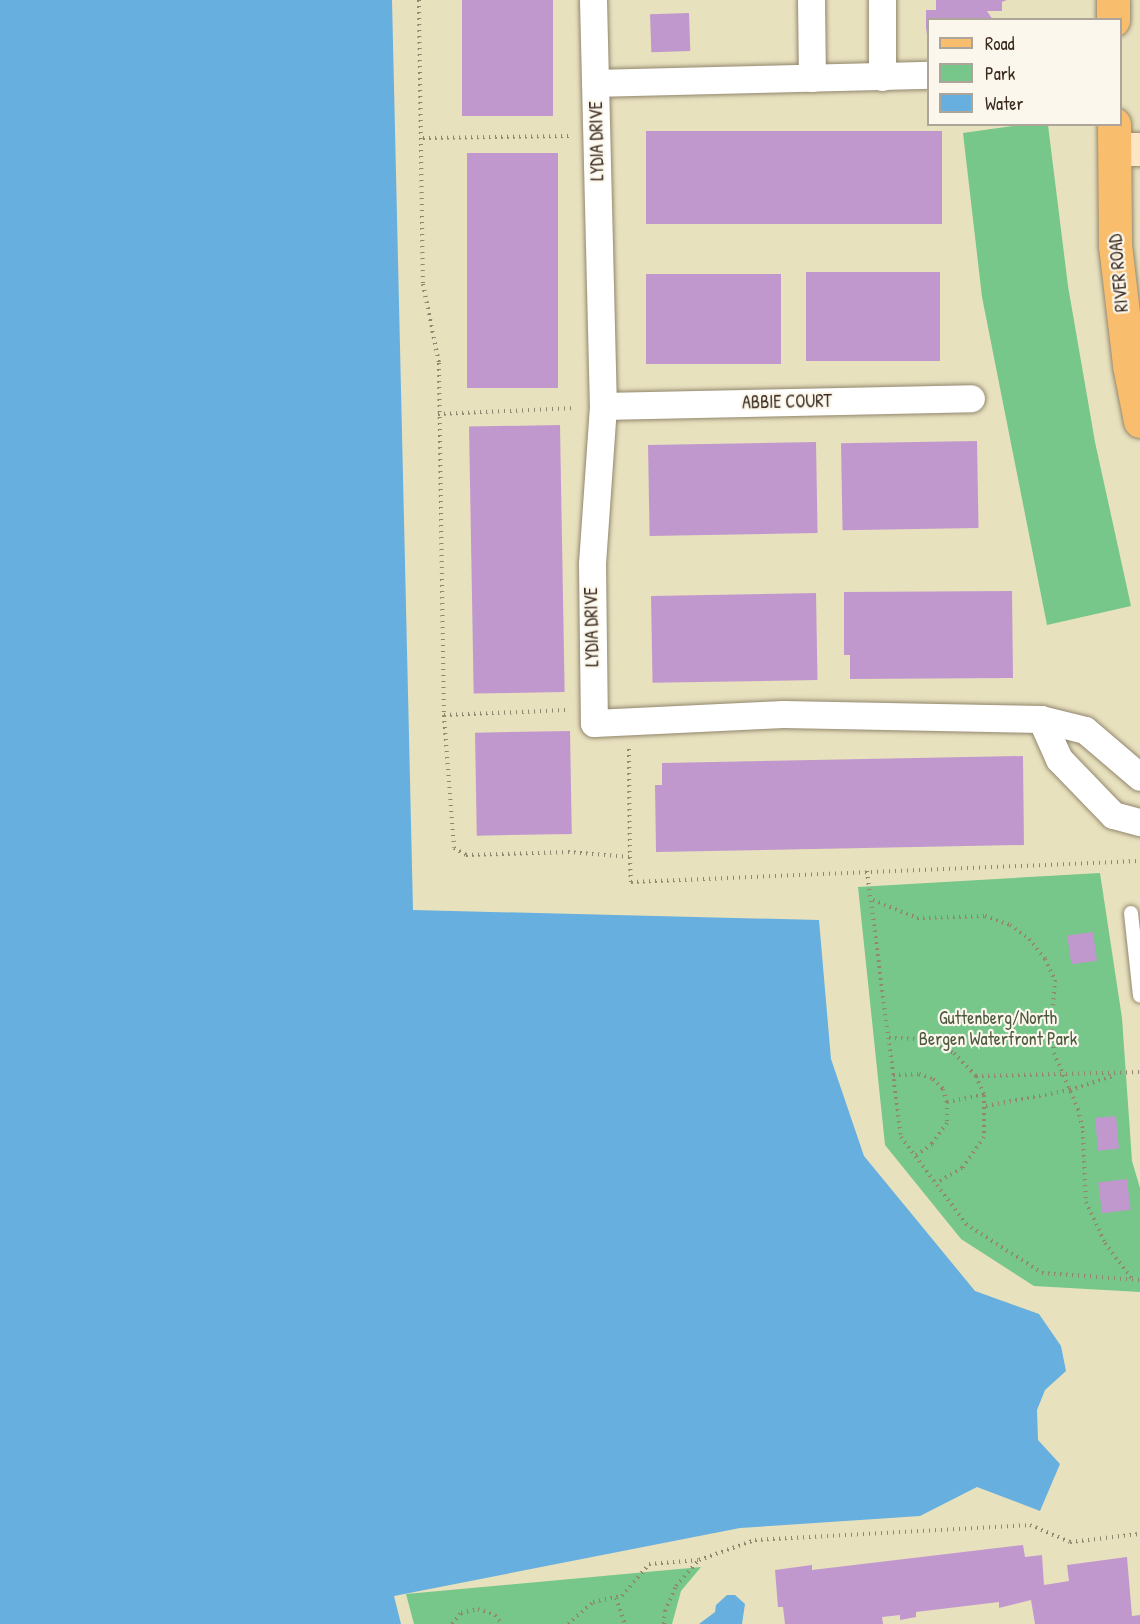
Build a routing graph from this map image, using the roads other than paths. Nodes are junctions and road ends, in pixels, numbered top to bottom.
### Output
1 (593, 0) edge
2 (811, 0) edge
3 (882, 0) edge
4 (1113, 0) edge
5 (1113, 18) edge
6 (927, 75) edge
7 (882, 76) junction
8 (812, 78) junction
9 (595, 83) junction
10 (1123, 141) edge
11 (971, 398) dead end
12 (603, 406) junction
13 (1140, 421) edge
14 (1041, 719) junction
15 (1140, 777) edge
16 (1140, 822) edge
17 (1131, 913) dead end
18 (1140, 996) edge

1 - 9 street, LYDIA DRIVE
2 - 8 street
3 - 7 street
4 - 5 main road
6 - 7 street, LYDIA DRIVE
7 - 8 street, LYDIA DRIVE
8 - 9 street, LYDIA DRIVE
9 - 12 street, LYDIA DRIVE
10 - 13 main road, RIVER ROAD
11 - 12 street, ABBIE COURT
12 - 14 street, LYDIA DRIVE
14 - 15 street
14 - 16 street
17 - 18 lane

